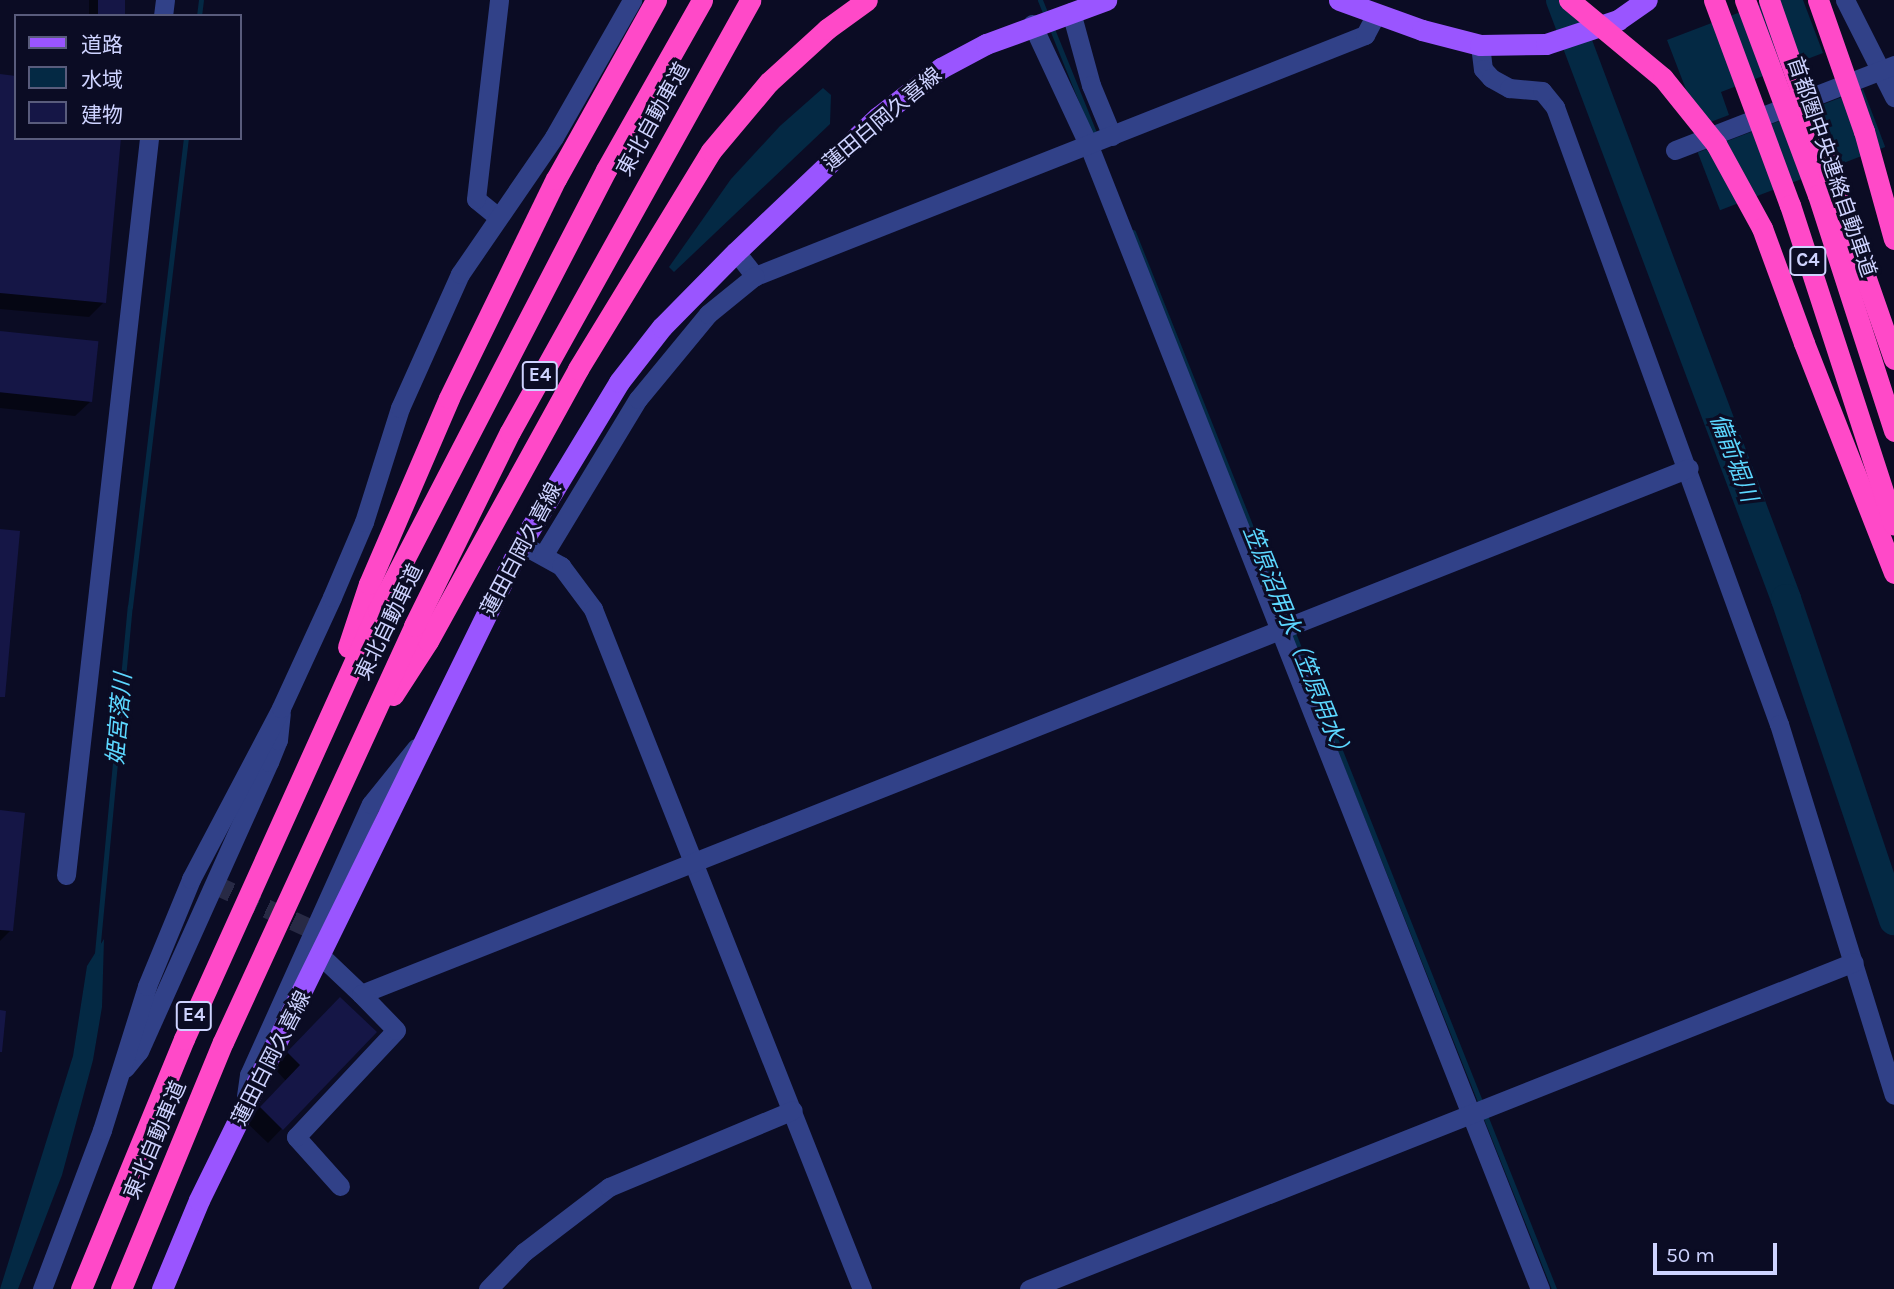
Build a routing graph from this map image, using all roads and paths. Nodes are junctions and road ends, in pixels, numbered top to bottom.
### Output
1 (499, 0) edge
2 (632, 0) edge
3 (656, 0) edge
4 (702, 0) edge
5 (750, 0) edge
6 (867, 0) edge
7 (1105, 0) edge
8 (1339, 0) edge
9 (1569, 0) edge
10 (1647, 0) edge
11 (1714, 0) edge
12 (1745, 0) edge
13 (1769, 0) edge
14 (1818, 0) edge
15 (1845, 0) edge
16 (1071, 12) junction
17 (1376, 14) junction
18 (1032, 24) junction
19 (1480, 45) junction
20 (1888, 67) edge
21 (1894, 97) edge
22 (1112, 136) junction
23 (149, 140) edge
24 (1089, 146) junction
25 (1675, 150) dead end
26 (498, 217) junction
27 (1894, 239) edge
28 (736, 252) junction
29 (755, 276) junction
30 (1894, 359) edge
31 (1894, 431) edge
32 (1689, 468) junction
33 (1894, 525) edge
34 (521, 544) junction
35 (544, 554) junction
36 (1894, 572) edge
37 (1280, 629) junction
38 (420, 744) junction
39 (315, 745) junction
40 (349, 762) junction
41 (693, 863) junction
42 (65, 875) dead end
43 (322, 957) junction
44 (1854, 962) junction
45 (361, 994) junction
46 (1894, 1095) edge
47 (793, 1110) junction
48 (1471, 1113) junction
49 (243, 1114) junction
50 (340, 1186) dead end
51 (42, 1289) edge
52 (81, 1289) edge
53 (121, 1289) edge
54 (162, 1289) edge
55 (488, 1289) edge
56 (862, 1289) edge
57 (1029, 1289) edge
58 (1541, 1289) edge

1 - 26 street
2 - 26 street
3 - 39 highway
4 - 39 highway, 東北自動車道 / E4
5 - 40 highway, 東北自動車道 / E4
6 - 40 highway
7 - 16 main road, 蓮田白岡久喜線
8 - 17 main road
9 - 36 highway, bridge
10 - 19 main road
11 - 33 highway, C4, bridge
12 - 31 highway, 首都圏中央連絡自動車道 / C4, bridge
13 - 30 highway, bridge
14 - 27 highway, bridge
15 - 20 street
16 - 18 main road, 蓮田白岡久喜線
16 - 22 street
17 - 19 main road
17 - 22 street
18 - 24 street
18 - 28 main road, 蓮田白岡久喜線
19 - 32 street
20 - 21 street
20 - 25 street
22 - 24 street
23 - 42 street
24 - 29 street
24 - 37 street
26 - 51 street
28 - 29 street
28 - 34 main road, 蓮田白岡久喜線
29 - 35 street
32 - 37 street
32 - 44 street
34 - 35 street
34 - 38 main road, 蓮田白岡久喜線
35 - 41 street
37 - 41 street
37 - 48 street
38 - 43 main road, 蓮田白岡久喜線
38 - 49 street
39 - 52 highway, 東北自動車道 / E4
40 - 53 highway, 東北自動車道 / E4
41 - 45 street
41 - 47 street
43 - 45 street
43 - 49 main road, 蓮田白岡久喜線
44 - 46 street
44 - 48 street
45 - 50 street
47 - 55 street
47 - 56 street
48 - 57 street
48 - 58 street
49 - 54 main road, 蓮田白岡久喜線

